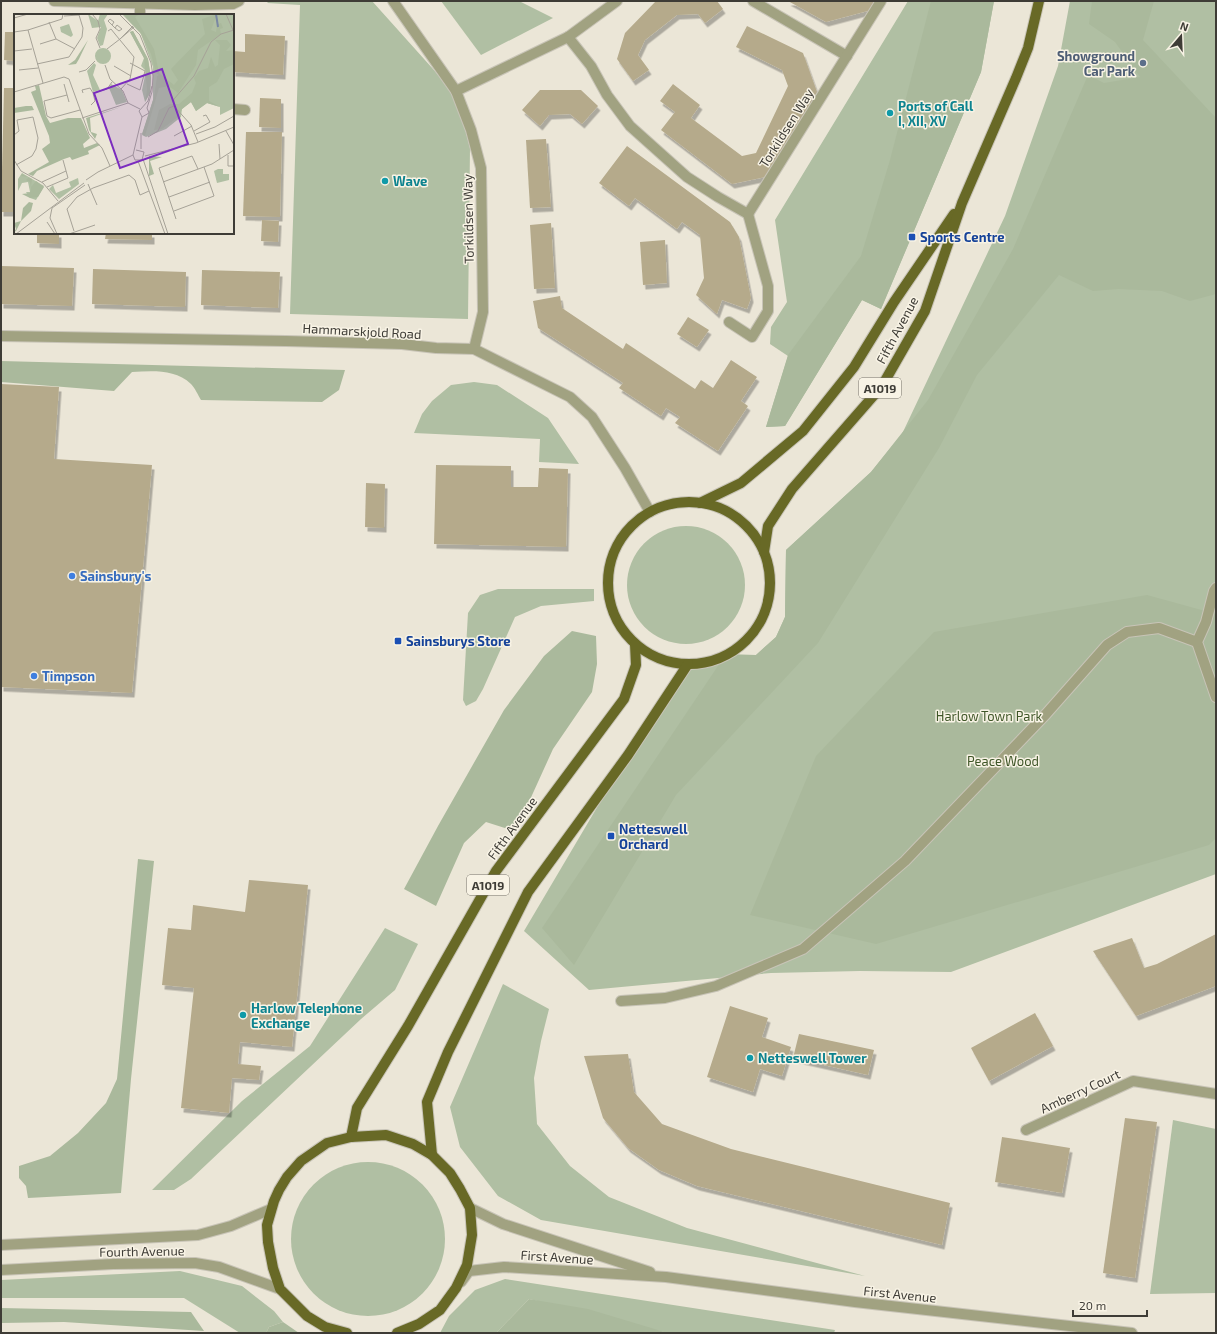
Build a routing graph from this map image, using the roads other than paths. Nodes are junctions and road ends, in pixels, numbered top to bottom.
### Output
1 (54, 1) edge
2 (239, 1) edge
3 (393, 1) edge
4 (617, 1) edge
5 (753, 1) edge
6 (881, 1) edge
7 (1039, 1) edge
8 (140, 4) junction
9 (140, 14) edge
10 (568, 37) junction
11 (847, 56) junction
12 (456, 91) junction
13 (234, 109) edge
14 (245, 110) dead end
15 (962, 203) junction
16 (748, 214) junction
17 (729, 322) dead end
18 (1, 336) edge
19 (474, 350) junction
20 (700, 503) junction
21 (650, 512) junction
22 (764, 552) junction
23 (1216, 588) edge
24 (1197, 642) junction
25 (635, 644) junction
26 (688, 664) junction
27 (1216, 697) edge
28 (621, 1001) dead end
29 (1216, 1094) edge
30 (1026, 1130) dead end
31 (351, 1137) junction
32 (432, 1155) junction
33 (470, 1208) junction
34 (271, 1209) junction
35 (1, 1245) edge
36 (1, 1270) edge
37 (666, 1277) junction
38 (456, 1288) junction
39 (280, 1289) junction
40 (416, 1328) edge
41 (326, 1330) edge
42 (348, 1333) edge
43 (397, 1333) edge
44 (1132, 1333) edge

1 - 8 street
2 - 8 street
3 - 12 street, Torkildsen Way
4 - 10 street
5 - 11 street
6 - 11 street, Torkildsen Way
7 - 15 main road, Fifth Avenue / A1019
8 - 9 street
10 - 12 street
10 - 16 street
11 - 16 street, Torkildsen Way
12 - 19 street, Torkildsen Way
13 - 14 street
15 - 20 main road, Fifth Avenue / A1019
15 - 22 main road, Fifth Avenue / A1019
16 - 17 street
18 - 19 street, Hammarskjold Road
19 - 21 street, Hammarskjold Road
20 - 21 main road
20 - 22 main road
21 - 25 main road
22 - 26 main road
23 - 24 street
24 - 27 street
24 - 28 street
25 - 26 main road
25 - 31 main road, Fifth Avenue / A1019
26 - 32 main road, A1019
29 - 30 street, Amberry Court
31 - 32 main road
31 - 34 main road
32 - 33 main road
33 - 37 street, First Avenue
33 - 38 main road
34 - 35 street, Fourth Avenue
34 - 39 main road
36 - 39 street, Fourth Avenue
37 - 38 street, First Avenue
37 - 44 street, First Avenue
38 - 40 main road
39 - 41 main road
40 - 43 main road
41 - 42 main road

